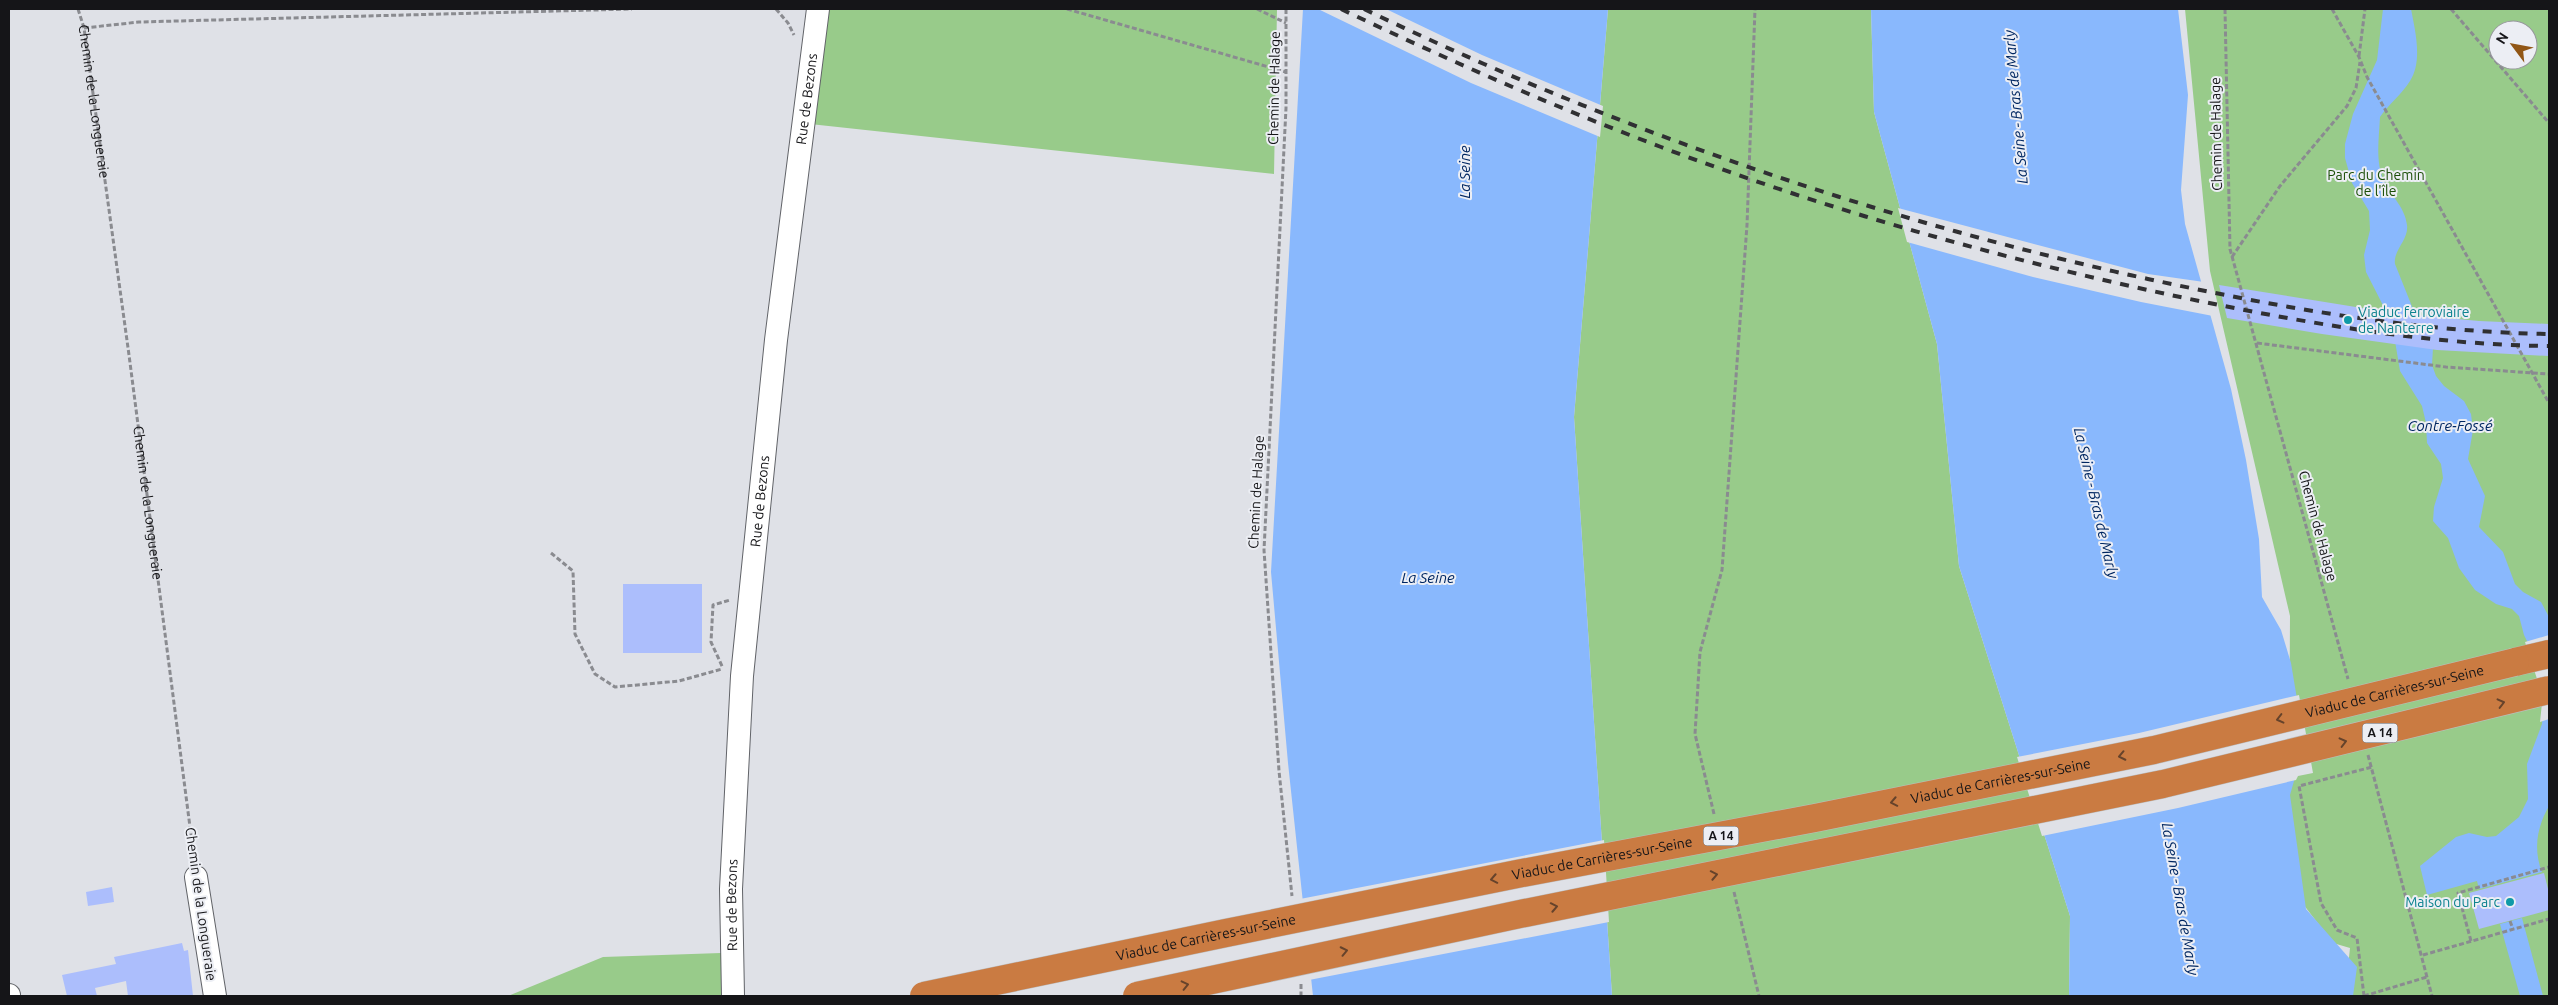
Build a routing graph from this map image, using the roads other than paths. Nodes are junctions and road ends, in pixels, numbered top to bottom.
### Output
1 (818, 9) edge
2 (2549, 654) edge
3 (2549, 690) edge
4 (196, 877) road end
5 (215, 996) edge
6 (733, 996) edge
7 (924, 996) edge
8 (1137, 996) edge

1 - 6 street, Rue de Bezons
2 -> 7 highway, Viaduc de Carrières-sur-Seine / A 14, bridge
8 -> 3 highway, A 14, bridge
4 - 5 street, Chemin de la Longueraie

